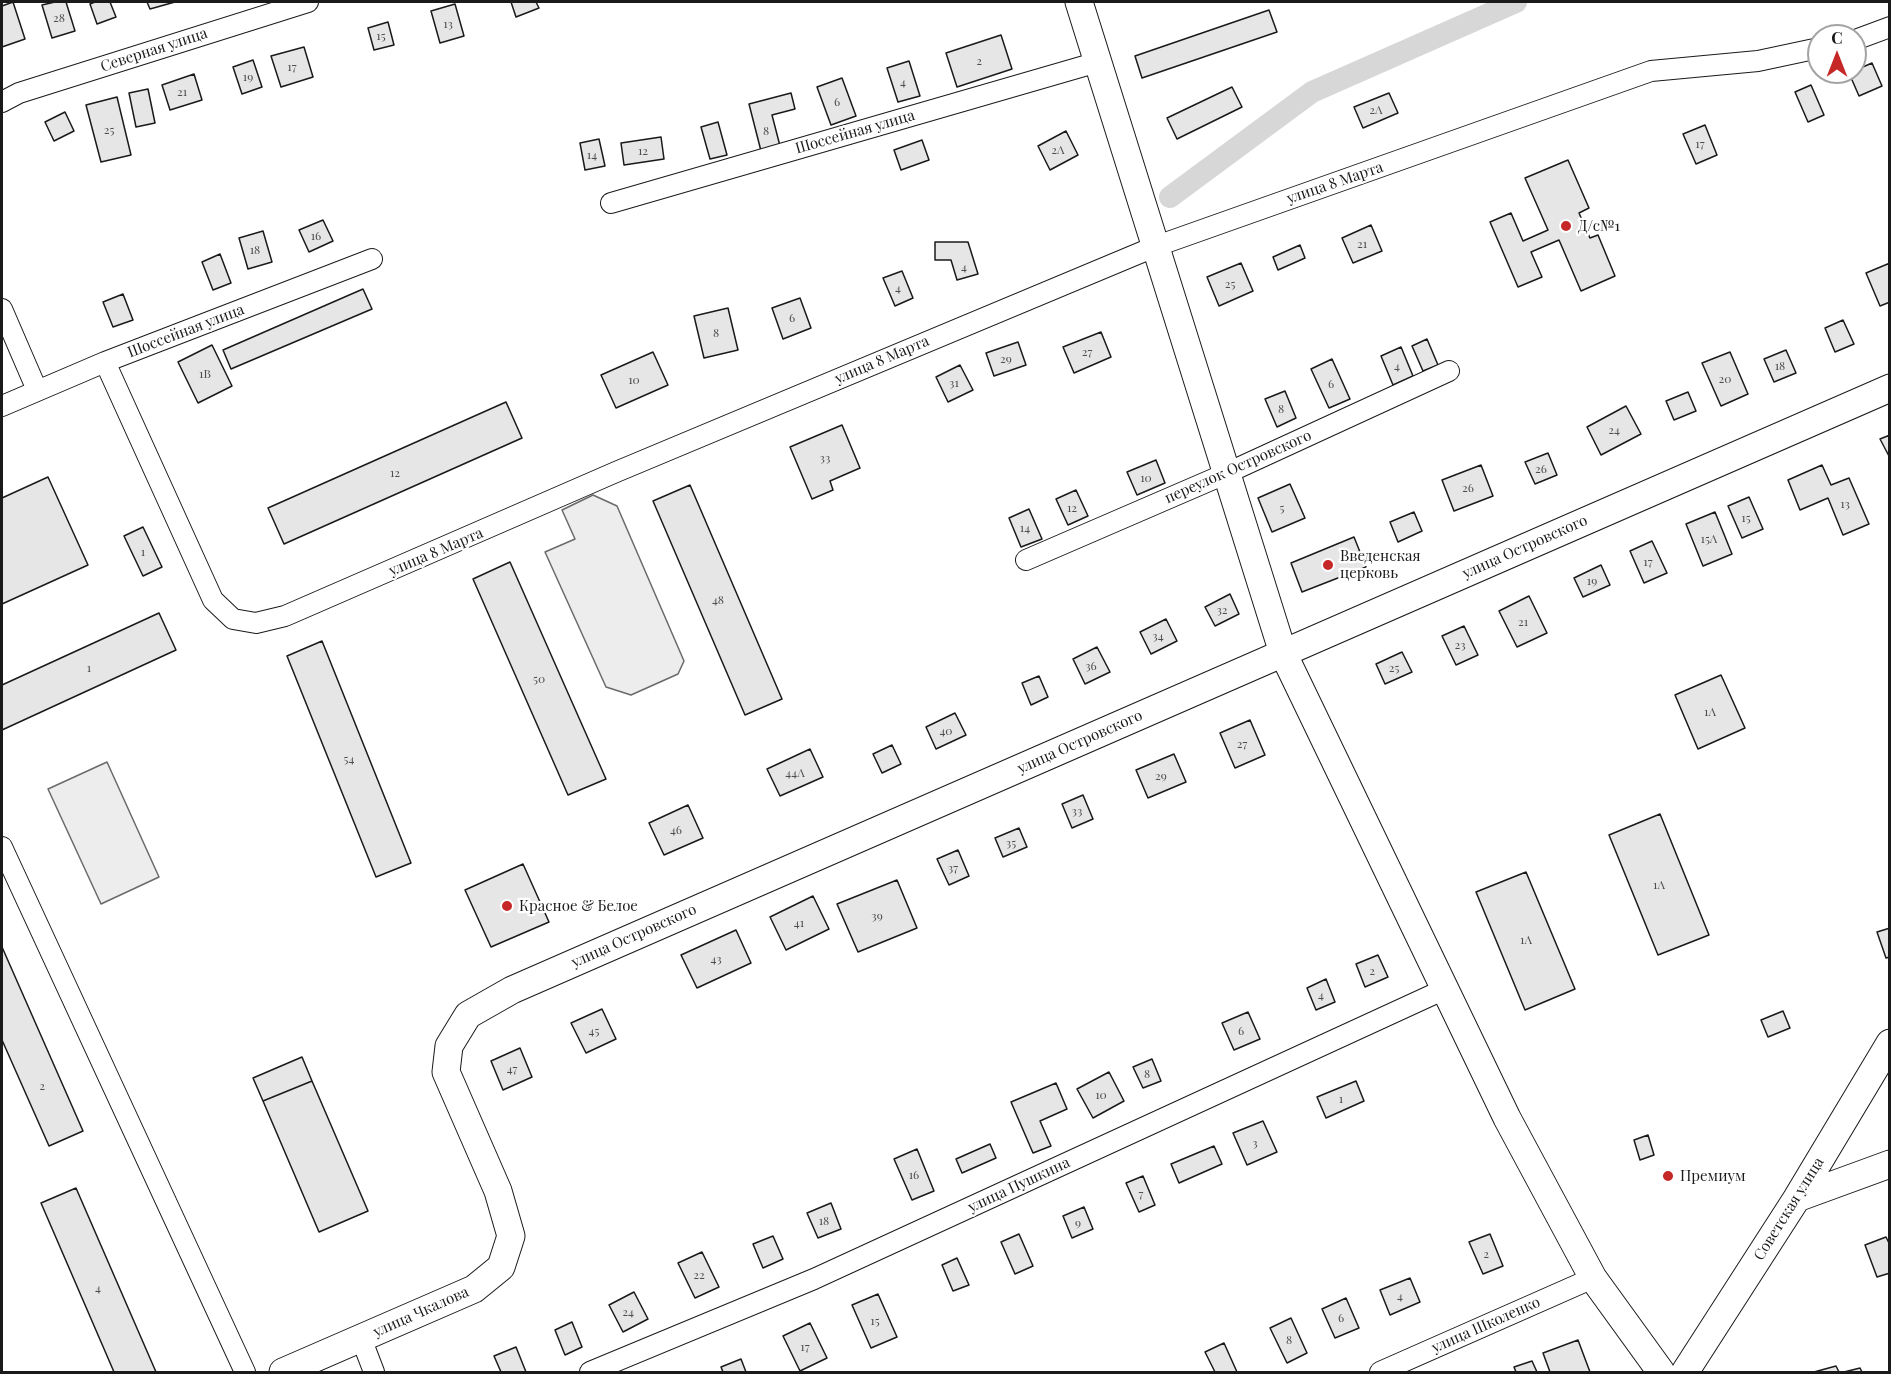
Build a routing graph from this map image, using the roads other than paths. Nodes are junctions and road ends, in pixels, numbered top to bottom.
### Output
1 (308, 2) edge
2 (1079, 2) edge
3 (1890, 27) edge
4 (1867, 36) edge
5 (1807, 51) edge
6 (1098, 62) junction
7 (2, 102) edge
8 (611, 203) dead end
9 (1154, 247) junction
10 (372, 259) dead end
11 (2, 309) edge
12 (105, 362) junction
13 (1449, 371) dead end
14 (1890, 387) edge
15 (37, 390) junction
16 (2, 406) edge
17 (1225, 474) junction
18 (1026, 560) dead end
19 (1283, 653) junction
20 (2, 847) edge
21 (1444, 989) junction
22 (1890, 1043) edge
23 (1890, 1164) edge
24 (1797, 1198) junction
25 (504, 1211) joint
26 (1593, 1278) junction
27 (361, 1338) junction
28 (244, 1372) edge
29 (283, 1372) edge
30 (374, 1372) edge
31 (590, 1372) edge
32 (1380, 1372) edge
33 (1661, 1372) edge
34 (1684, 1372) edge

1 - 7 street, Северная улица
2 - 6 street
3 - 4 street
5 - 9 street, улица 8 Марта
6 - 8 street, Шоссейная улица
6 - 9 street
9 - 12 street, улица 8 Марта
9 - 17 street
10 - 12 street, Шоссейная улица
11 - 15 street
12 - 15 street, Шоссейная улица
13 - 17 street, переулок Островского
14 - 19 street, улица Островского
15 - 16 street, Шоссейная улица
17 - 18 street, переулок Островского
17 - 19 street
19 - 21 street
19 - 25 street, улица Островского
20 - 28 street
21 - 26 street
21 - 31 street, улица Пушкина
22 - 24 street, Советская улица
23 - 24 street
24 - 34 street, Советская улица
25 - 27 street, улица Чкалова
26 - 32 street, улица Школенко
26 - 33 street
27 - 29 street, улица Чкалова
27 - 30 street

